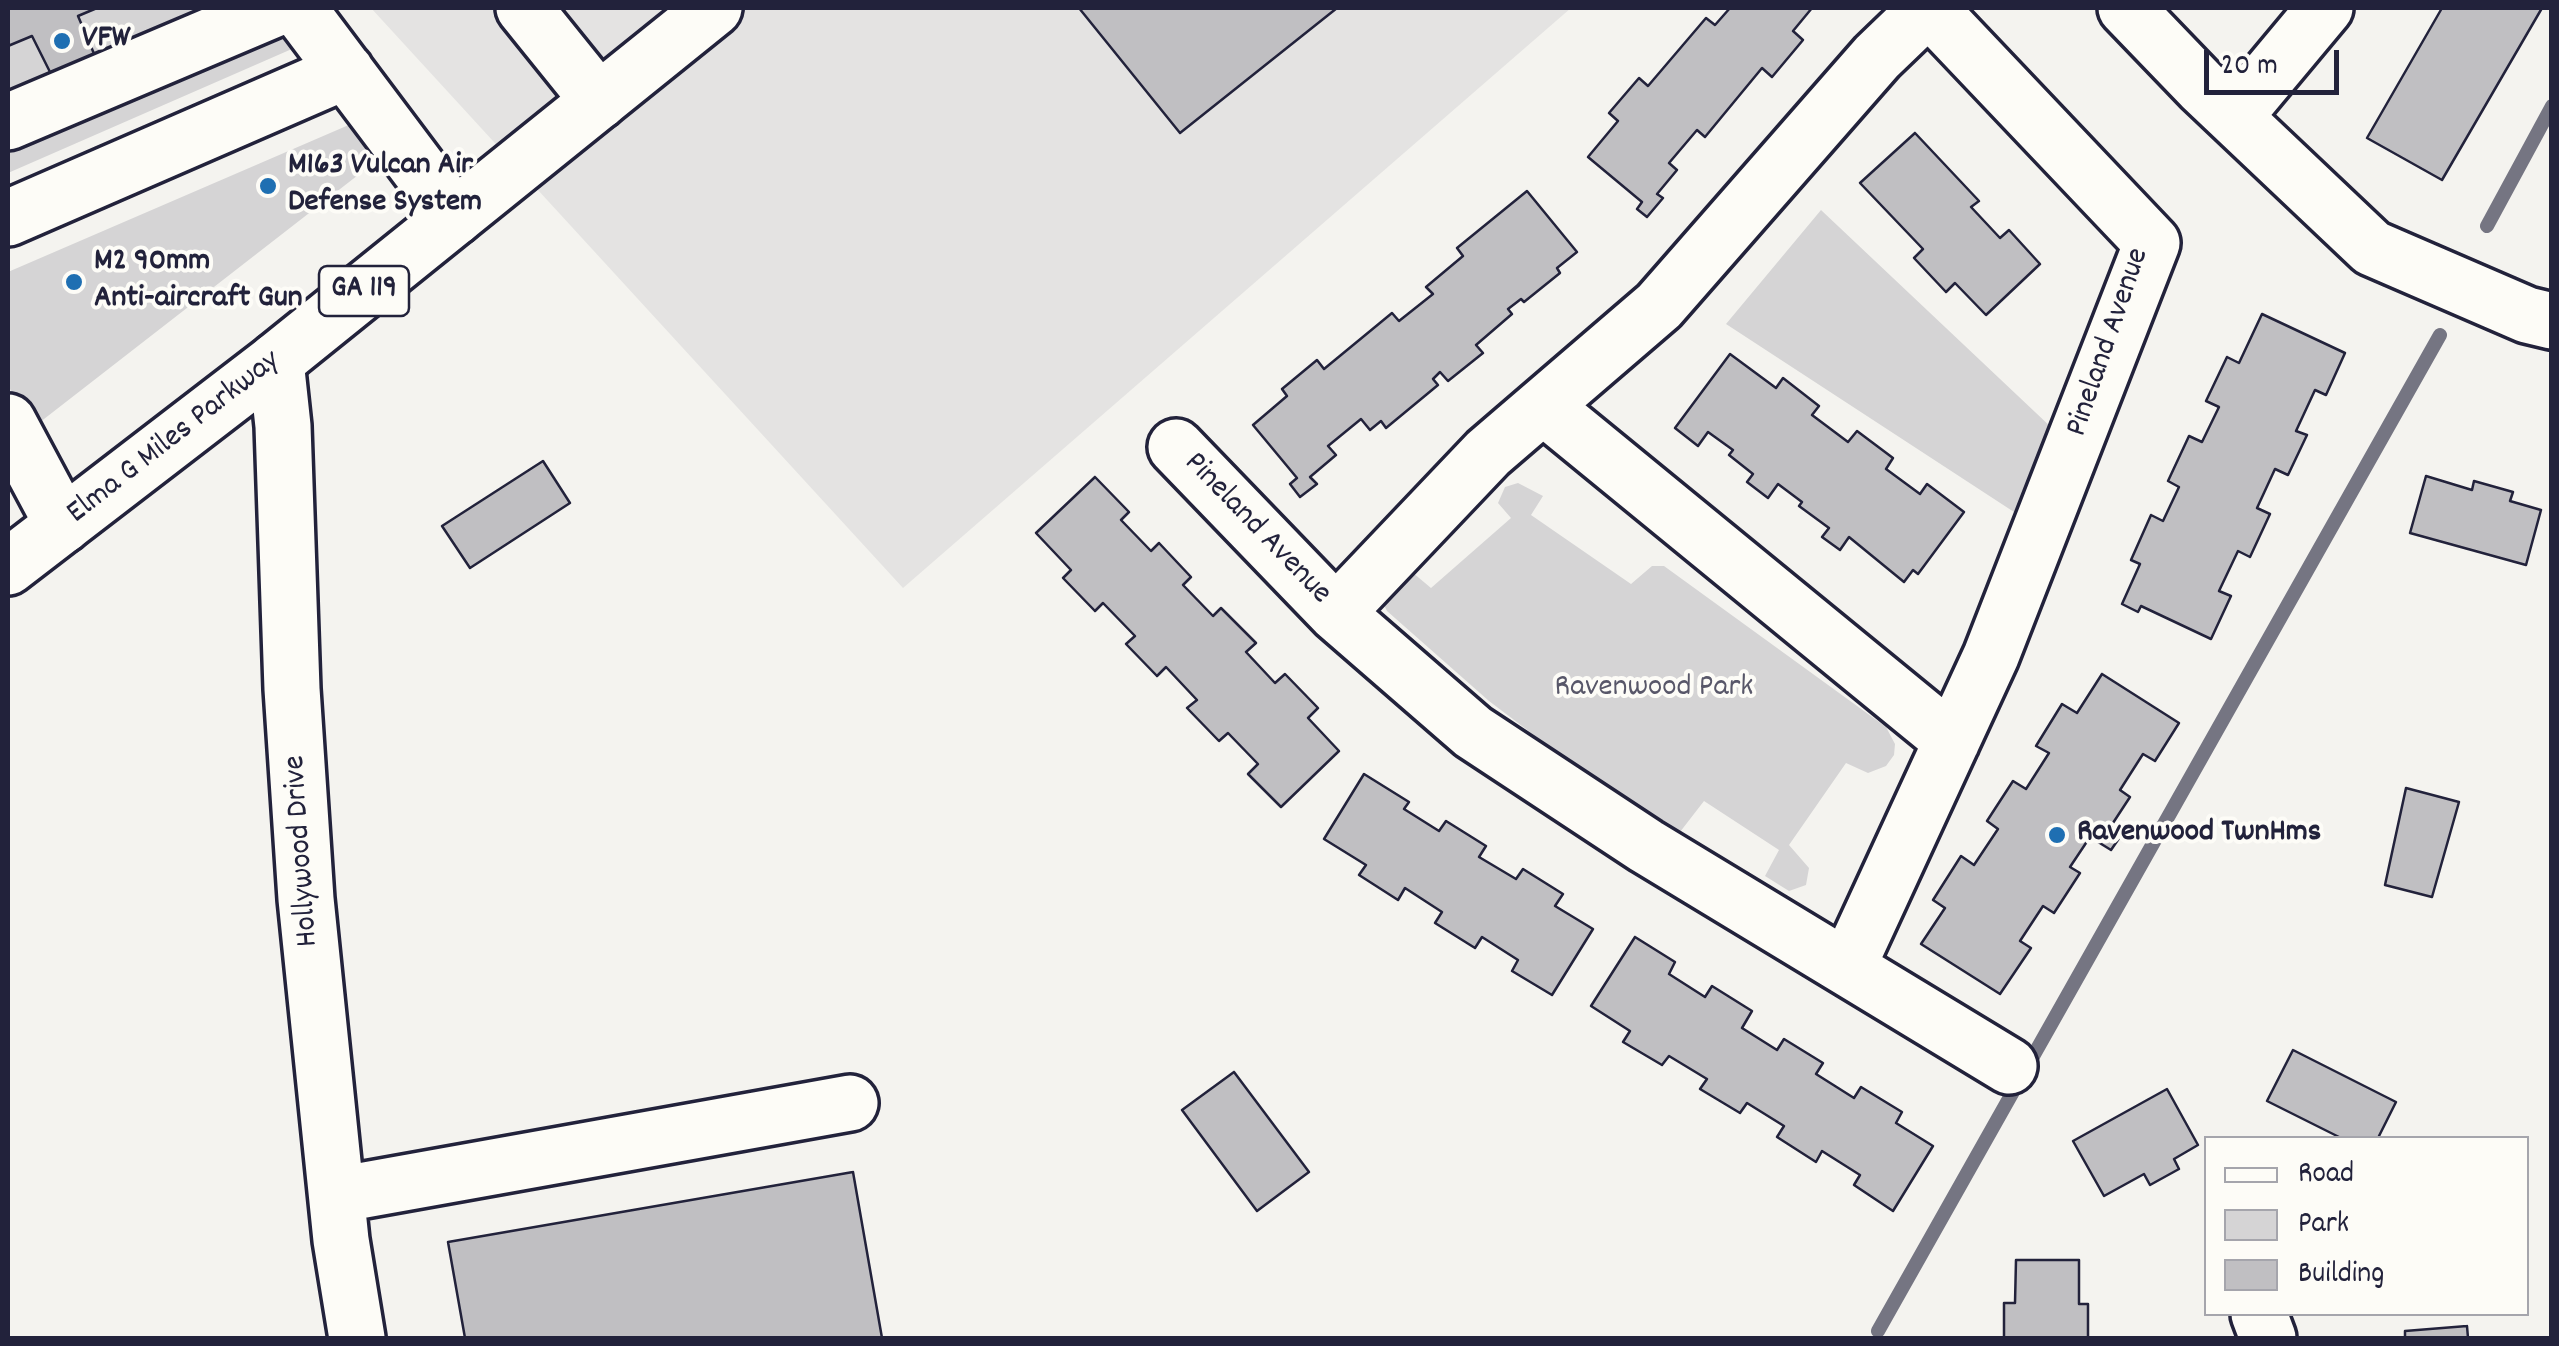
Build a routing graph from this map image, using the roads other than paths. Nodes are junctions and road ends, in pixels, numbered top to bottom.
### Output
1 (277, 8) edge
2 (298, 8) edge
3 (524, 8) edge
4 (714, 8) edge
5 (1929, 8) edge
6 (2126, 8) edge
7 (2324, 8) edge
8 (346, 71) junction
9 (599, 101) junction
10 (2234, 117) junction
11 (8, 122) edge
12 (456, 217) junction
13 (8, 218) edge
14 (2552, 322) edge
15 (276, 362) junction
16 (1543, 406) junction
17 (8, 422) edge
18 (1176, 447) dead end
19 (63, 525) junction
20 (8, 567) edge
21 (1336, 613) junction
22 (1952, 741) junction
23 (1848, 966) junction
24 (2009, 1066) dead end
25 (850, 1103) dead end
26 (336, 1195) junction
27 (357, 1338) edge

1 - 11 street
2 - 8 street
3 - 9 street
4 - 9 street, Elma G Miles Parkway / GA 119
5 - 16 street, Pineland Avenue
5 - 22 street, Pineland Avenue
6 - 10 street
7 - 10 street
8 - 12 street
8 - 13 street
9 - 12 street, Elma G Miles Parkway / GA 119
10 - 14 street
12 - 15 street, Elma G Miles Parkway / GA 119
15 - 19 street, Elma G Miles Parkway / GA 119
15 - 26 street, Hollywood Drive
16 - 21 street, Pineland Avenue
16 - 22 street
17 - 19 street
18 - 21 street, Pineland Avenue
19 - 20 street, Elma G Miles Parkway / GA 119
21 - 23 street, Pineland Avenue
22 - 23 street, Pineland Avenue
23 - 24 street, Pineland Avenue
25 - 26 street
26 - 27 street, Hollywood Drive

